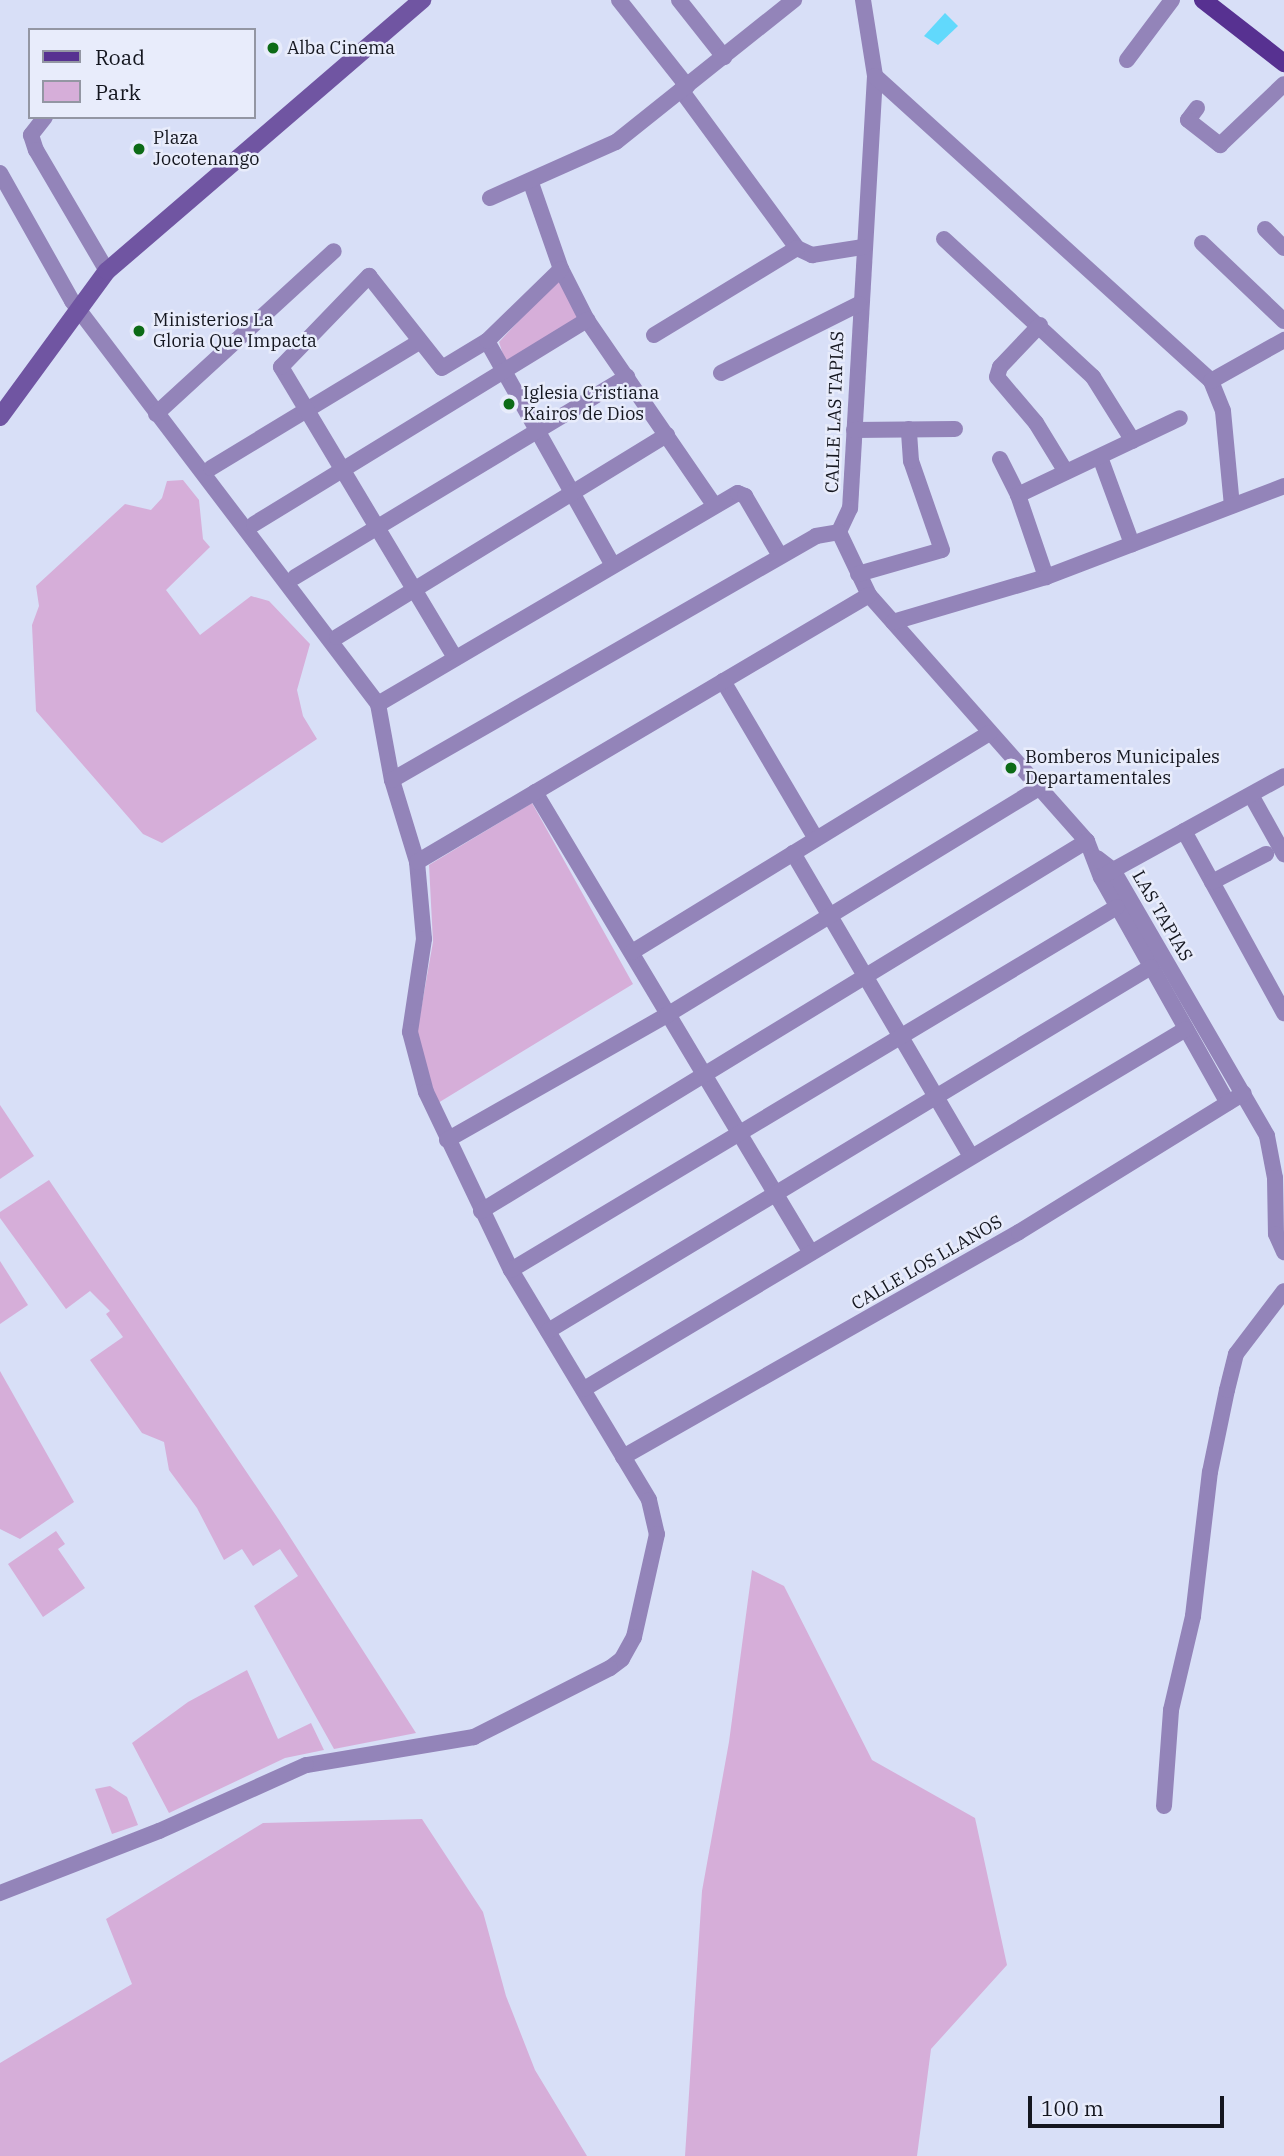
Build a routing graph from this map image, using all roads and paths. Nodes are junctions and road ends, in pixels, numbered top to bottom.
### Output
1 (422, 0) edge
2 (619, 0) edge
3 (680, 0) edge
4 (794, 0) edge
5 (863, 0) edge
6 (1172, 0) edge
7 (1213, 3) edge
8 (724, 57) junction
9 (1127, 60) dead end
10 (1284, 64) edge
11 (875, 76) junction
12 (1284, 83) edge
13 (684, 88) junction
14 (1197, 108) dead end
15 (44, 119) edge
16 (0, 173) edge
17 (531, 183) junction
18 (491, 198) dead end
19 (1265, 229) dead end
20 (944, 239) dead end
21 (1202, 243) dead end
22 (863, 247) junction
23 (797, 248) junction
24 (1284, 248) edge
25 (334, 251) dead end
26 (561, 269) junction
27 (107, 271) junction
28 (859, 304) junction
29 (78, 309) junction
30 (587, 320) junction
31 (1284, 321) edge
32 (1040, 325) junction
33 (654, 335) dead end
34 (1284, 340) edge
35 (487, 341) junction
36 (419, 342) junction
37 (504, 371) junction
38 (721, 373) dead end
39 (627, 377) junction
40 (1211, 381) junction
41 (307, 410) junction
42 (156, 414) junction
43 (0, 417) edge
44 (1180, 418) dead end
45 (909, 429) junction
46 (955, 429) dead end
47 (854, 430) junction
48 (537, 431) junction
49 (667, 435) junction
50 (1133, 441) junction
51 (1100, 457) junction
52 (1000, 459) dead end
53 (211, 468) dead end
54 (343, 469) junction
55 (1066, 472) junction
56 (1284, 486) edge
57 (572, 493) junction
58 (1018, 495) junction
59 (713, 503) junction
60 (1232, 506) junction
61 (254, 524) dead end
62 (377, 528) junction
63 (839, 532) junction
64 (1132, 544) junction
65 (780, 556) junction
66 (612, 564) junction
67 (858, 574) junction
68 (295, 577) dead end
69 (1046, 577) junction
70 (415, 589) junction
71 (869, 595) junction
72 (893, 622) junction
73 (337, 637) dead end
74 (454, 656) junction
75 (723, 681) junction
76 (378, 704) junction
77 (989, 733) junction
78 (1284, 776) edge
79 (392, 780) junction
80 (1040, 787) junction
81 (536, 792) junction
82 (1251, 795) junction
83 (1184, 831) junction
84 (816, 839) junction
85 (1087, 841) junction
86 (793, 853) junction
87 (1266, 854) dead end
88 (1284, 854) edge
89 (417, 862) junction
90 (1107, 874) junction
91 (1212, 882) junction
92 (1117, 907) junction
93 (829, 918) junction
94 (632, 952) junction
95 (1151, 967) junction
96 (864, 975) junction
97 (1284, 1013) edge
98 (667, 1015) junction
99 (1186, 1029) junction
100 (901, 1037) junction
101 (704, 1072) junction
102 (1244, 1093) junction
103 (936, 1097) junction
104 (1227, 1102) junction
105 (740, 1134) junction
106 (447, 1140) junction
107 (971, 1157) junction
108 (1279, 1176) edge
109 (776, 1193) junction
110 (481, 1211) junction
111 (1284, 1252) edge
112 (811, 1253) junction
113 (511, 1270) junction
114 (1284, 1291) edge
115 (548, 1331) junction
116 (584, 1389) junction
117 (623, 1457) junction
118 (1164, 1806) dead end
119 (0, 1893) edge

1 - 27 street
2 - 13 street
3 - 8 street
4 - 8 street
5 - 11 street, CALLE LAS TAPIAS
6 - 9 street
7 - 10 main road
8 - 13 street
11 - 22 street, CALLE LAS TAPIAS
11 - 40 street
12 - 14 street
13 - 17 street
13 - 23 street
15 - 27 street
16 - 29 street
17 - 18 street
17 - 26 street
19 - 24 street
20 - 32 street
21 - 31 street
22 - 23 street
22 - 28 street, CALLE LAS TAPIAS
23 - 33 street
25 - 42 street
26 - 30 street
26 - 35 street
27 - 29 street
28 - 38 street
28 - 47 street, CALLE LAS TAPIAS
29 - 42 street
29 - 43 street
30 - 37 street
30 - 39 street
32 - 50 street
32 - 55 street
34 - 40 street
35 - 36 street
35 - 37 street
36 - 41 street
36 - 41 street
37 - 48 street
37 - 54 street
39 - 48 street
39 - 49 street
40 - 60 street
41 - 53 street
41 - 54 street
42 - 76 street
44 - 50 street
45 - 46 street
45 - 47 street
45 - 67 street
47 - 63 street, CALLE LAS TAPIAS
48 - 57 street
48 - 62 street
49 - 57 street
49 - 59 street
50 - 51 street
51 - 55 street
51 - 64 street
52 - 58 street
54 - 61 street
54 - 62 street
55 - 58 street
56 - 60 street
57 - 66 street
57 - 70 street
58 - 69 street
59 - 65 street
59 - 66 street
60 - 64 street
62 - 68 street
62 - 70 street
63 - 65 street
63 - 67 street
64 - 69 street
65 - 79 street
66 - 74 street
67 - 71 street
69 - 72 street
70 - 73 street
70 - 74 street
71 - 72 street
71 - 75 street
72 - 77 street
74 - 76 street
75 - 81 street
75 - 84 street
76 - 79 street
77 - 80 street
77 - 84 street
78 - 82 street
79 - 89 street
80 - 85 street
80 - 93 street
81 - 89 street
81 - 94 street
82 - 83 street
82 - 88 street
83 - 90 street
83 - 91 street
84 - 86 street
85 - 90 street, LAS TAPIAS
85 - 96 street
86 - 93 street
86 - 94 street
87 - 91 street
89 - 106 street
90 - 92 street, LAS TAPIAS
90 - 102 street, LAS TAPIAS
91 - 97 street
92 - 95 street, LAS TAPIAS
92 - 100 street
93 - 96 street
93 - 98 street
94 - 98 street
95 - 99 street, LAS TAPIAS
95 - 103 street
96 - 100 street
96 - 101 street
98 - 101 street
98 - 106 street
99 - 104 street, LAS TAPIAS
99 - 107 street
100 - 103 street
100 - 105 street
101 - 105 street
101 - 110 street
102 - 104 street, CALLE LOS LLANOS
102 - 108 street, LAS TAPIAS
103 - 107 street
103 - 109 street
104 - 117 street, CALLE LOS LLANOS
105 - 109 street
105 - 113 street
106 - 110 street
107 - 112 street
108 - 111 street, LAS TAPIAS
109 - 112 street
109 - 115 street
110 - 113 street
112 - 116 street
113 - 115 street
114 - 118 street
115 - 116 street
116 - 117 street
117 - 119 street

